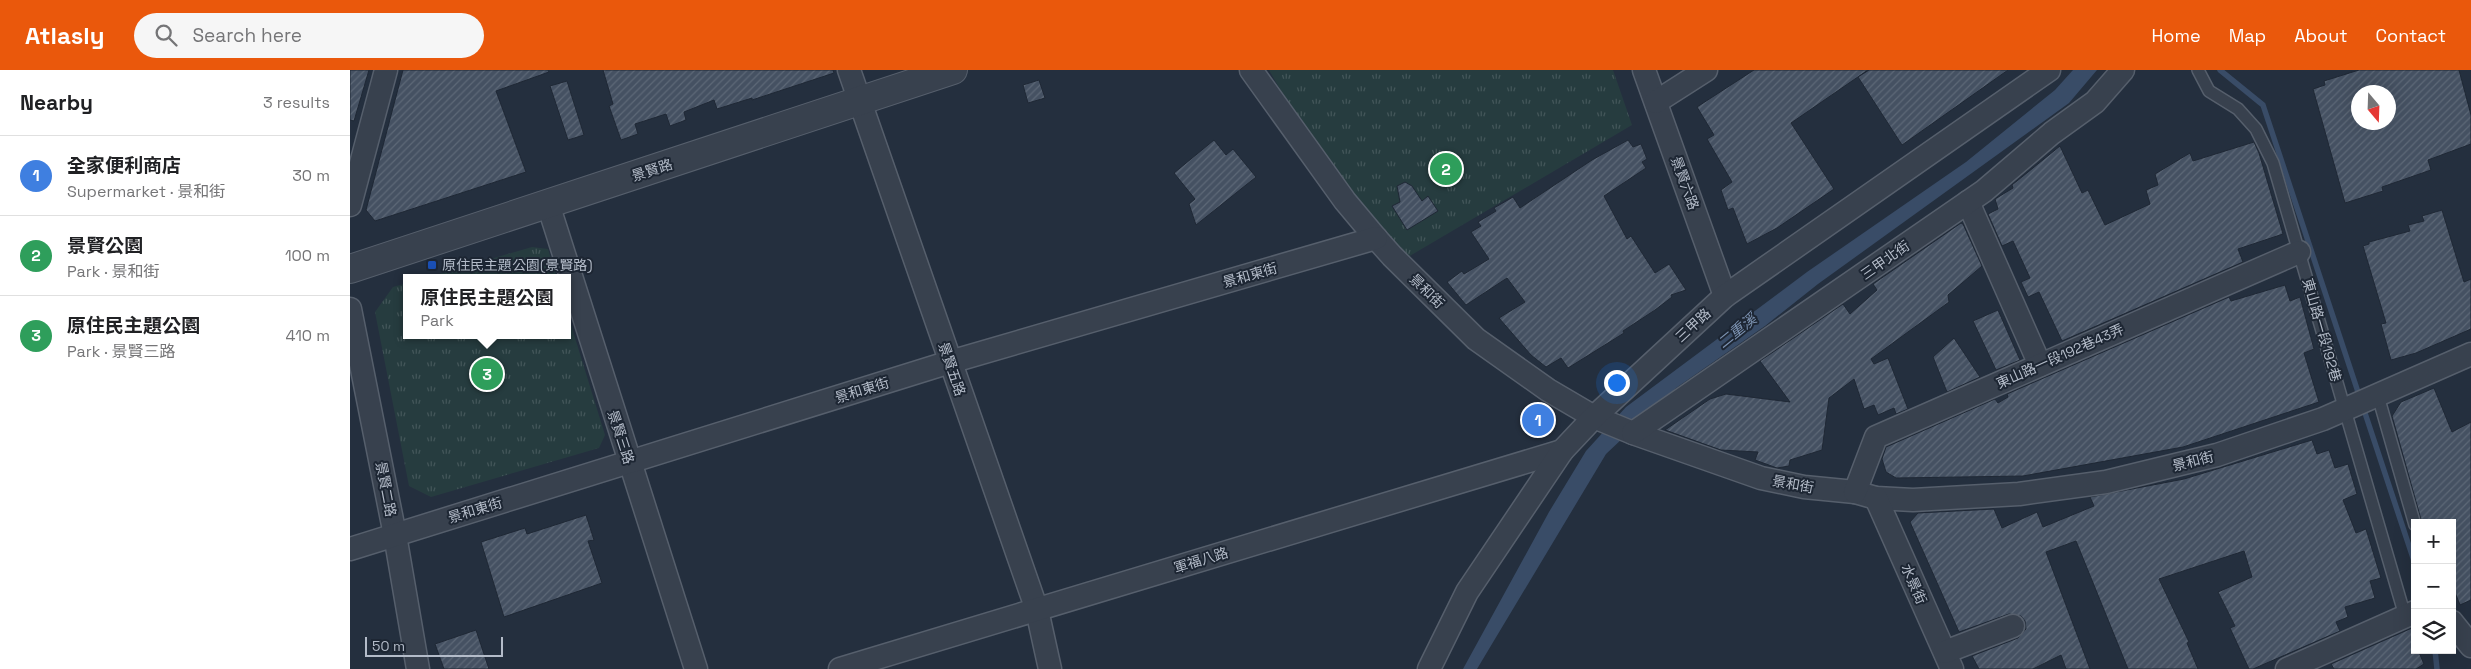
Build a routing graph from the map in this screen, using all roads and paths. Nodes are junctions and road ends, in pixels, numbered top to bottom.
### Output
1 (386, 70) edge
2 (849, 70) edge
3 (953, 70) edge
4 (1251, 70) edge
5 (1644, 70) edge
6 (1706, 70) edge
7 (2048, 70) edge
8 (2123, 70) edge
9 (2198, 70) edge
10 (859, 102) junction
11 (1656, 102) junction
12 (1968, 202) junction
13 (548, 204) junction
14 (350, 205) edge
15 (1376, 238) junction
16 (2298, 252) junction
17 (350, 269) edge
18 (570, 274) edge
19 (571, 277) edge
20 (1725, 296) junction
21 (350, 309) edge
22 (2471, 354) edge
23 (950, 362) junction
24 (2040, 365) junction
25 (2378, 396) junction
26 (2345, 410) junction
27 (1594, 416) junction
28 (1633, 433) junction
29 (1562, 451) junction
30 (629, 462) junction
31 (1865, 495) junction
32 (2413, 519) edge
33 (395, 535) junction
34 (350, 549) edge
35 (1037, 610) junction
36 (2410, 614) edge
37 (2013, 626) dead end
38 (2456, 627) edge
39 (2471, 646) edge
40 (1948, 661) edge
41 (418, 669) edge
42 (696, 669) edge
43 (840, 669) edge
44 (1050, 669) edge
45 (1429, 669) edge
46 (2287, 669) edge

1 - 14 street
2 - 10 street, 景賢五路
3 - 10 street, 景賢路
4 - 15 street, 景和街
5 - 11 street, 景賢六路
6 - 11 street
7 - 20 street, 三甲路
8 - 12 street, 三甲北街
9 - 16 lane, 東山路一段192巷
10 - 13 street, 景賢路
10 - 23 street, 景賢五路
11 - 20 street, 景賢六路
12 - 24 street
12 - 28 street, 三甲北街
13 - 17 street, 景賢路
13 - 18 street, 景賢三路
15 - 23 street, 景和東街
15 - 27 street, 景和街
16 - 24 street, 東山路一段192巷43弄
16 - 26 lane, 東山路一段192巷
19 - 30 street, 景賢三路
20 - 27 street, 三甲路
21 - 33 street, 景賢二路
22 - 25 street, 景和街
23 - 30 street, 景和東街
23 - 35 street, 景賢五路
24 - 31 street, 東山路一段192巷43弄
25 - 26 street, 景和街
25 - 32 lane
26 - 31 street, 景和街
26 - 36 lane, 東山路一段192巷
27 - 28 street, 景和街
27 - 29 street, 三甲路
28 - 31 street, 景和街
29 - 35 street, 軍福八路
29 - 45 street, 三甲路
30 - 33 street, 景和東街
30 - 42 street, 景賢三路
31 - 40 street, 水景街
33 - 34 street, 景和東街
33 - 41 street, 景賢二路
35 - 43 street, 軍福八路
35 - 44 street, 景賢五路
36 - 46 street
37 - 40 street
38 - 39 street

